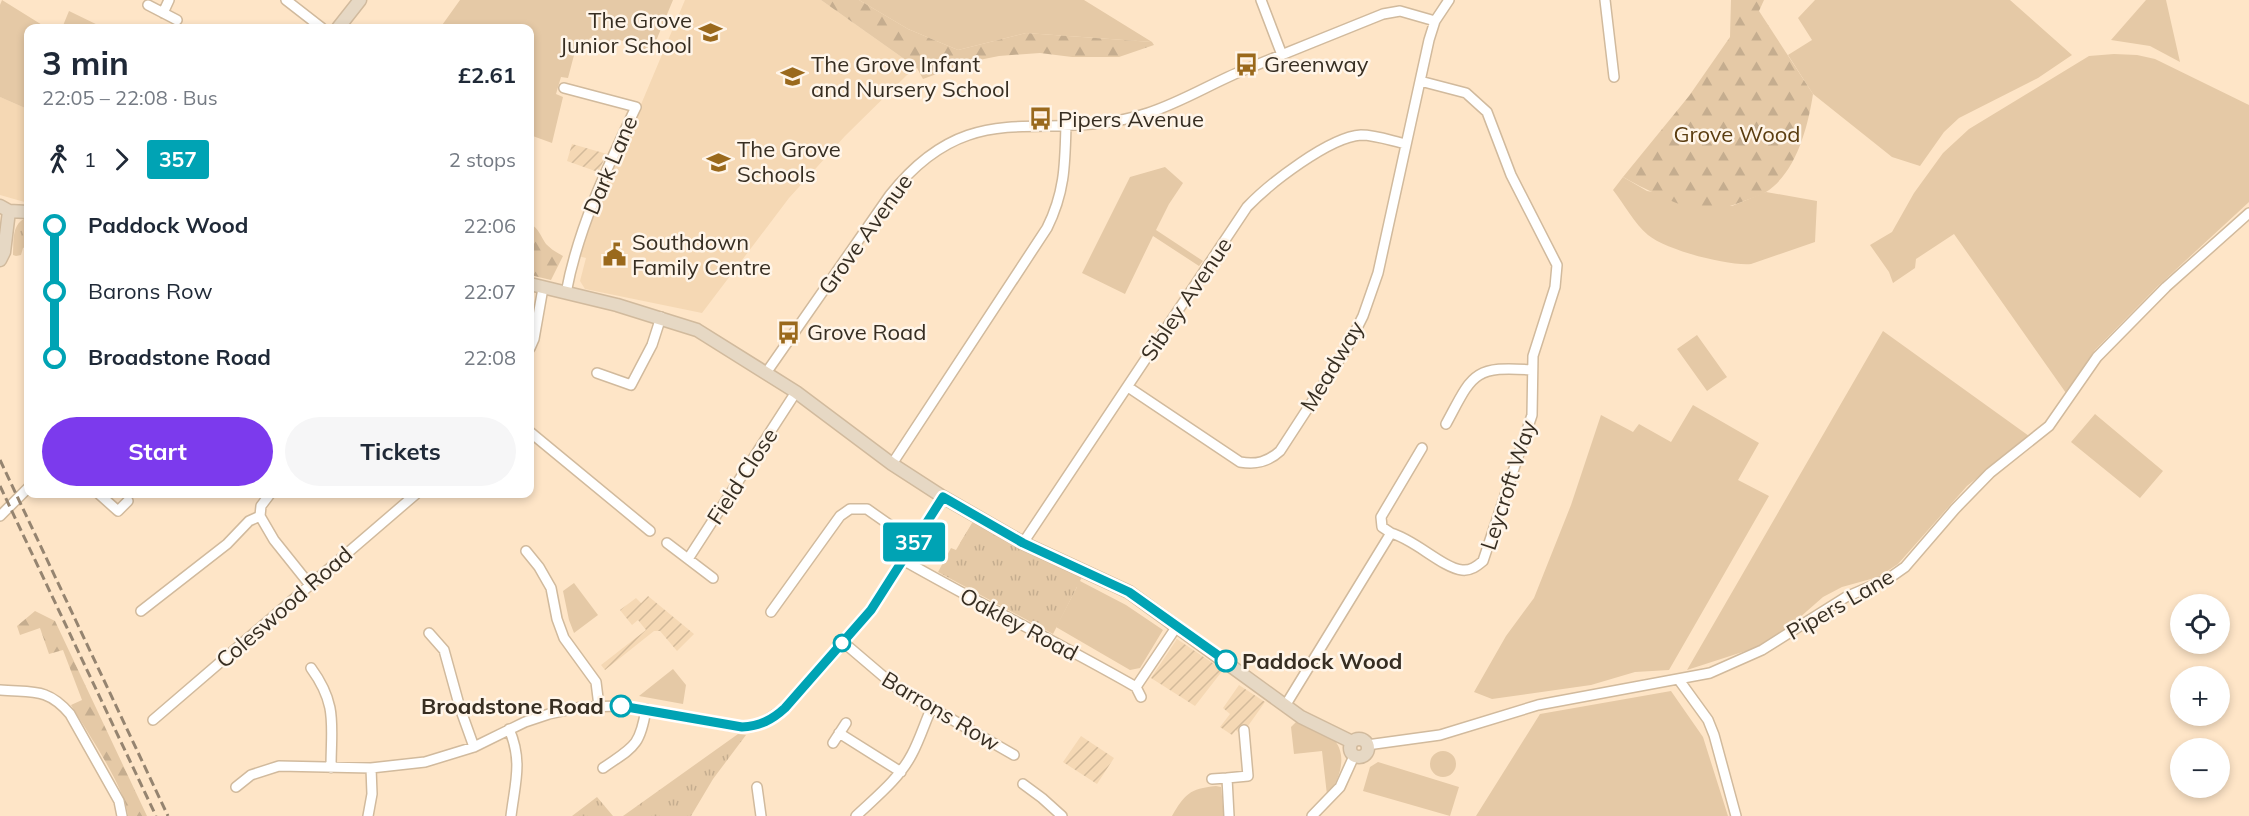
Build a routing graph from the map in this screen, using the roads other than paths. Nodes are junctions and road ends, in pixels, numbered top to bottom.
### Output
1 (169, 0) edge
2 (286, 0) edge
3 (360, 0) edge
4 (1262, 0) edge
5 (1449, 0) edge
6 (1605, 0) edge
7 (148, 5) dead end
8 (163, 13) junction
9 (177, 20) dead end
10 (1436, 21) junction
11 (317, 24) edge
12 (341, 24) edge
13 (1282, 55) junction
14 (1614, 77) dead end
15 (1420, 81) junction
16 (564, 88) dead end
17 (1066, 124) junction
18 (1406, 144) junction
19 (4, 209) edge
20 (24, 212) edge
21 (2249, 213) edge
22 (0, 260) edge
23 (534, 285) edge
24 (543, 288) junction
25 (566, 293) junction
26 (661, 317) junction
27 (534, 339) edge
28 (1531, 370) junction
29 (766, 372) junction
30 (597, 373) dead end
31 (1128, 387) junction
32 (796, 392) junction
33 (1446, 424) dead end
34 (534, 435) edge
35 (1422, 448) dead end
36 (892, 464) junction
37 (24, 492) edge
38 (943, 497) junction
39 (103, 498) edge
40 (267, 498) edge
41 (411, 498) edge
42 (128, 501) dead end
43 (0, 516) edge
44 (260, 516) junction
45 (650, 531) dead end
46 (1390, 533) junction
47 (914, 542) junction
48 (667, 543) dead end
49 (1023, 543) junction
50 (526, 551) dead end
51 (688, 559) junction
52 (903, 560) junction
53 (712, 578) dead end
54 (310, 585) junction
55 (141, 611) dead end
56 (771, 612) dead end
57 (1177, 626) junction
58 (429, 633) dead end
59 (843, 642) junction
60 (311, 668) dead end
61 (1679, 680) junction
62 (1136, 687) junction
63 (0, 692) edge
64 (1142, 697) dead end
65 (599, 706) junction
66 (1285, 706) junction
67 (932, 707) junction
68 (646, 709) junction
69 (153, 720) dead end
70 (846, 723) dead end
71 (509, 729) junction
72 (1244, 730) dead end
73 (839, 733) junction
74 (1352, 742) junction
75 (832, 743) dead end
76 (1367, 745) junction
77 (474, 747) junction
78 (1014, 754) dead end
79 (1354, 756) junction
80 (331, 768) junction
81 (371, 768) junction
82 (603, 768) dead end
83 (901, 772) junction
84 (1227, 778) junction
85 (1212, 779) dead end
86 (1023, 784) dead end
87 (236, 787) dead end
88 (757, 787) dead end
89 (122, 816) edge
90 (368, 816) edge
91 (511, 816) edge
92 (761, 816) edge
93 (856, 816) edge
94 (1062, 816) edge
95 (1229, 816) edge
96 (1312, 816) edge
97 (1736, 816) edge

1 - 8 street
2 - 11 street
3 - 12 street
4 - 13 street
5 - 10 street, Meadway
6 - 14 street
7 - 8 street
8 - 9 street
10 - 13 street, Grove Avenue
10 - 15 street, Meadway
13 - 17 street, Grove Avenue
15 - 18 street, Meadway
15 - 28 street, Leycroft Way
16 - 25 street, Dark Lane
17 - 29 street, Grove Avenue
17 - 36 street
18 - 31 street, Sibley Avenue
18 - 31 street, Meadway
19 - 20 street
19 - 22 street
21 - 61 street, Pipers Lane
23 - 24 street
24 - 25 street
24 - 27 street
25 - 26 street
26 - 29 street
26 - 30 street
28 - 33 street
28 - 46 street, Leycroft Way
29 - 32 street
31 - 49 street, Sibley Avenue
32 - 36 street
32 - 51 street, Field Close
34 - 45 street
35 - 46 street
36 - 38 street
37 - 43 street
38 - 47 street
38 - 49 street
39 - 42 street
40 - 44 street
41 - 54 street, Coleswood Road
44 - 54 street
44 - 55 street
46 - 66 street
47 - 52 street
47 - 56 street
48 - 51 street
49 - 57 street
50 - 65 street
51 - 53 street
52 - 59 street
52 - 62 street, Oakley Road
54 - 69 street, Coleswood Road
57 - 62 street
57 - 66 street
58 - 77 street
59 - 67 street, Barrons Row
59 - 68 street
60 - 80 street
61 - 76 street, Pipers Lane
61 - 97 street
62 - 64 street, Oakley Road
63 - 89 street
65 - 68 street
65 - 71 street
66 - 74 street
67 - 78 street, Barrons Row
67 - 83 street
68 - 82 street
70 - 73 street
71 - 77 street
71 - 91 street
72 - 84 street
73 - 75 street
73 - 83 street
74 - 76 street
74 - 79 street
76 - 79 street
77 - 81 street
79 - 96 street
80 - 81 street
80 - 87 street
81 - 90 street
83 - 93 street
84 - 85 street
84 - 95 street
86 - 94 street
88 - 92 street

